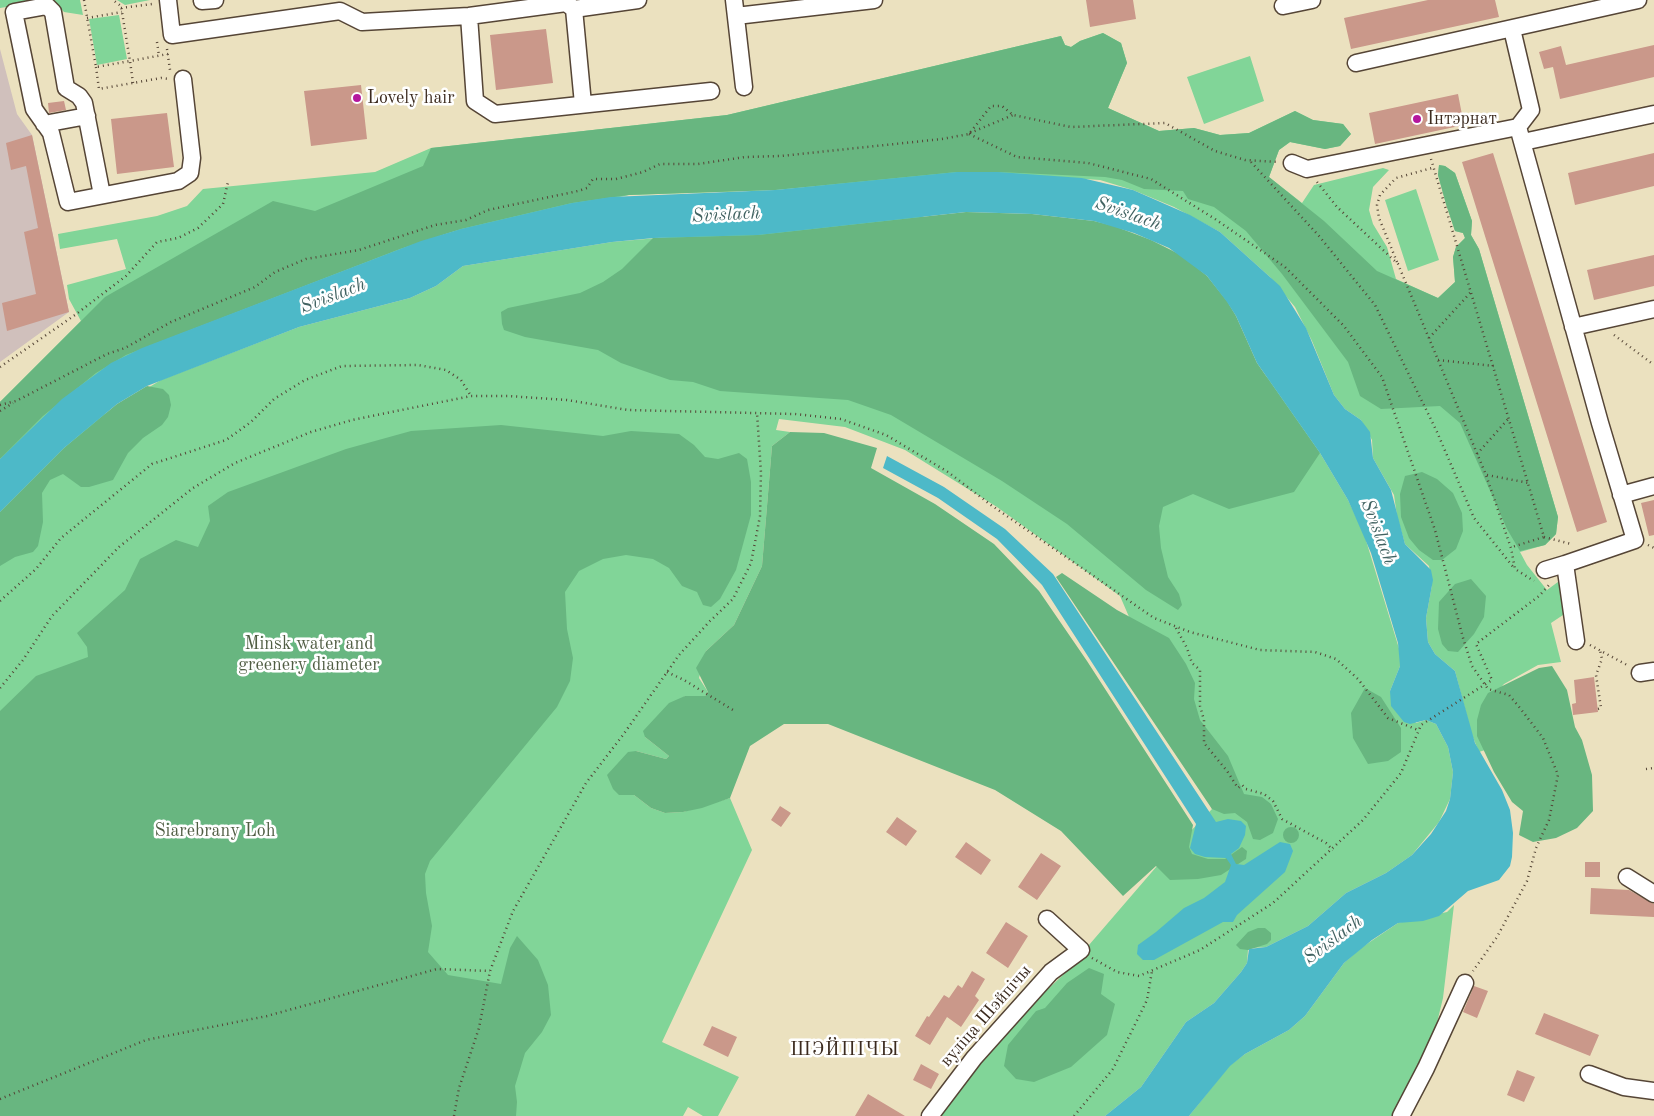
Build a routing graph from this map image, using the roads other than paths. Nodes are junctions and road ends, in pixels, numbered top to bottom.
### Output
1 (168, 0) edge
2 (638, 0) edge
3 (734, 0) edge
4 (874, 0) edge
5 (1312, 0) edge
6 (1638, 0) edge
7 (341, 5) edge
8 (1283, 6) dead end
9 (574, 10) junction
10 (469, 16) junction
11 (736, 16) junction
12 (1512, 29) junction
13 (1356, 63) dead end
14 (183, 79) dead end
15 (744, 87) dead end
16 (711, 91) dead end
17 (583, 104) junction
18 (1654, 114) edge
19 (87, 116) junction
20 (44, 124) junction
21 (1521, 135) junction
22 (1299, 166) road end
23 (102, 195) junction
24 (1654, 309) edge
25 (1573, 327) junction
26 (1654, 486) edge
27 (1621, 495) junction
28 (1565, 564) junction
29 (1545, 570) dead end
30 (1576, 641) road end
31 (1627, 877) dead end
32 (1654, 894) edge
33 (1047, 919) dead end
34 (1465, 982) road end
35 (1589, 1074) dead end
36 (1654, 1091) edge
37 (930, 1116) edge
38 (1401, 1116) edge

1 - 7 street
2 - 9 street
3 - 11 street
4 - 11 street
5 - 8 street
6 - 12 street
7 - 10 street
9 - 10 street
9 - 17 street
10 - 17 street
11 - 15 street
12 - 13 street
12 - 21 street
14 - 23 street
16 - 17 street
18 - 21 street
19 - 20 street
19 - 20 street
19 - 23 street
20 - 23 street
21 - 22 street
21 - 25 street
24 - 25 street
25 - 27 street
26 - 27 street
27 - 28 street
28 - 29 street
28 - 30 street
31 - 32 street
33 - 37 street, вуліца Шэйпічы
34 - 38 street
35 - 36 street

